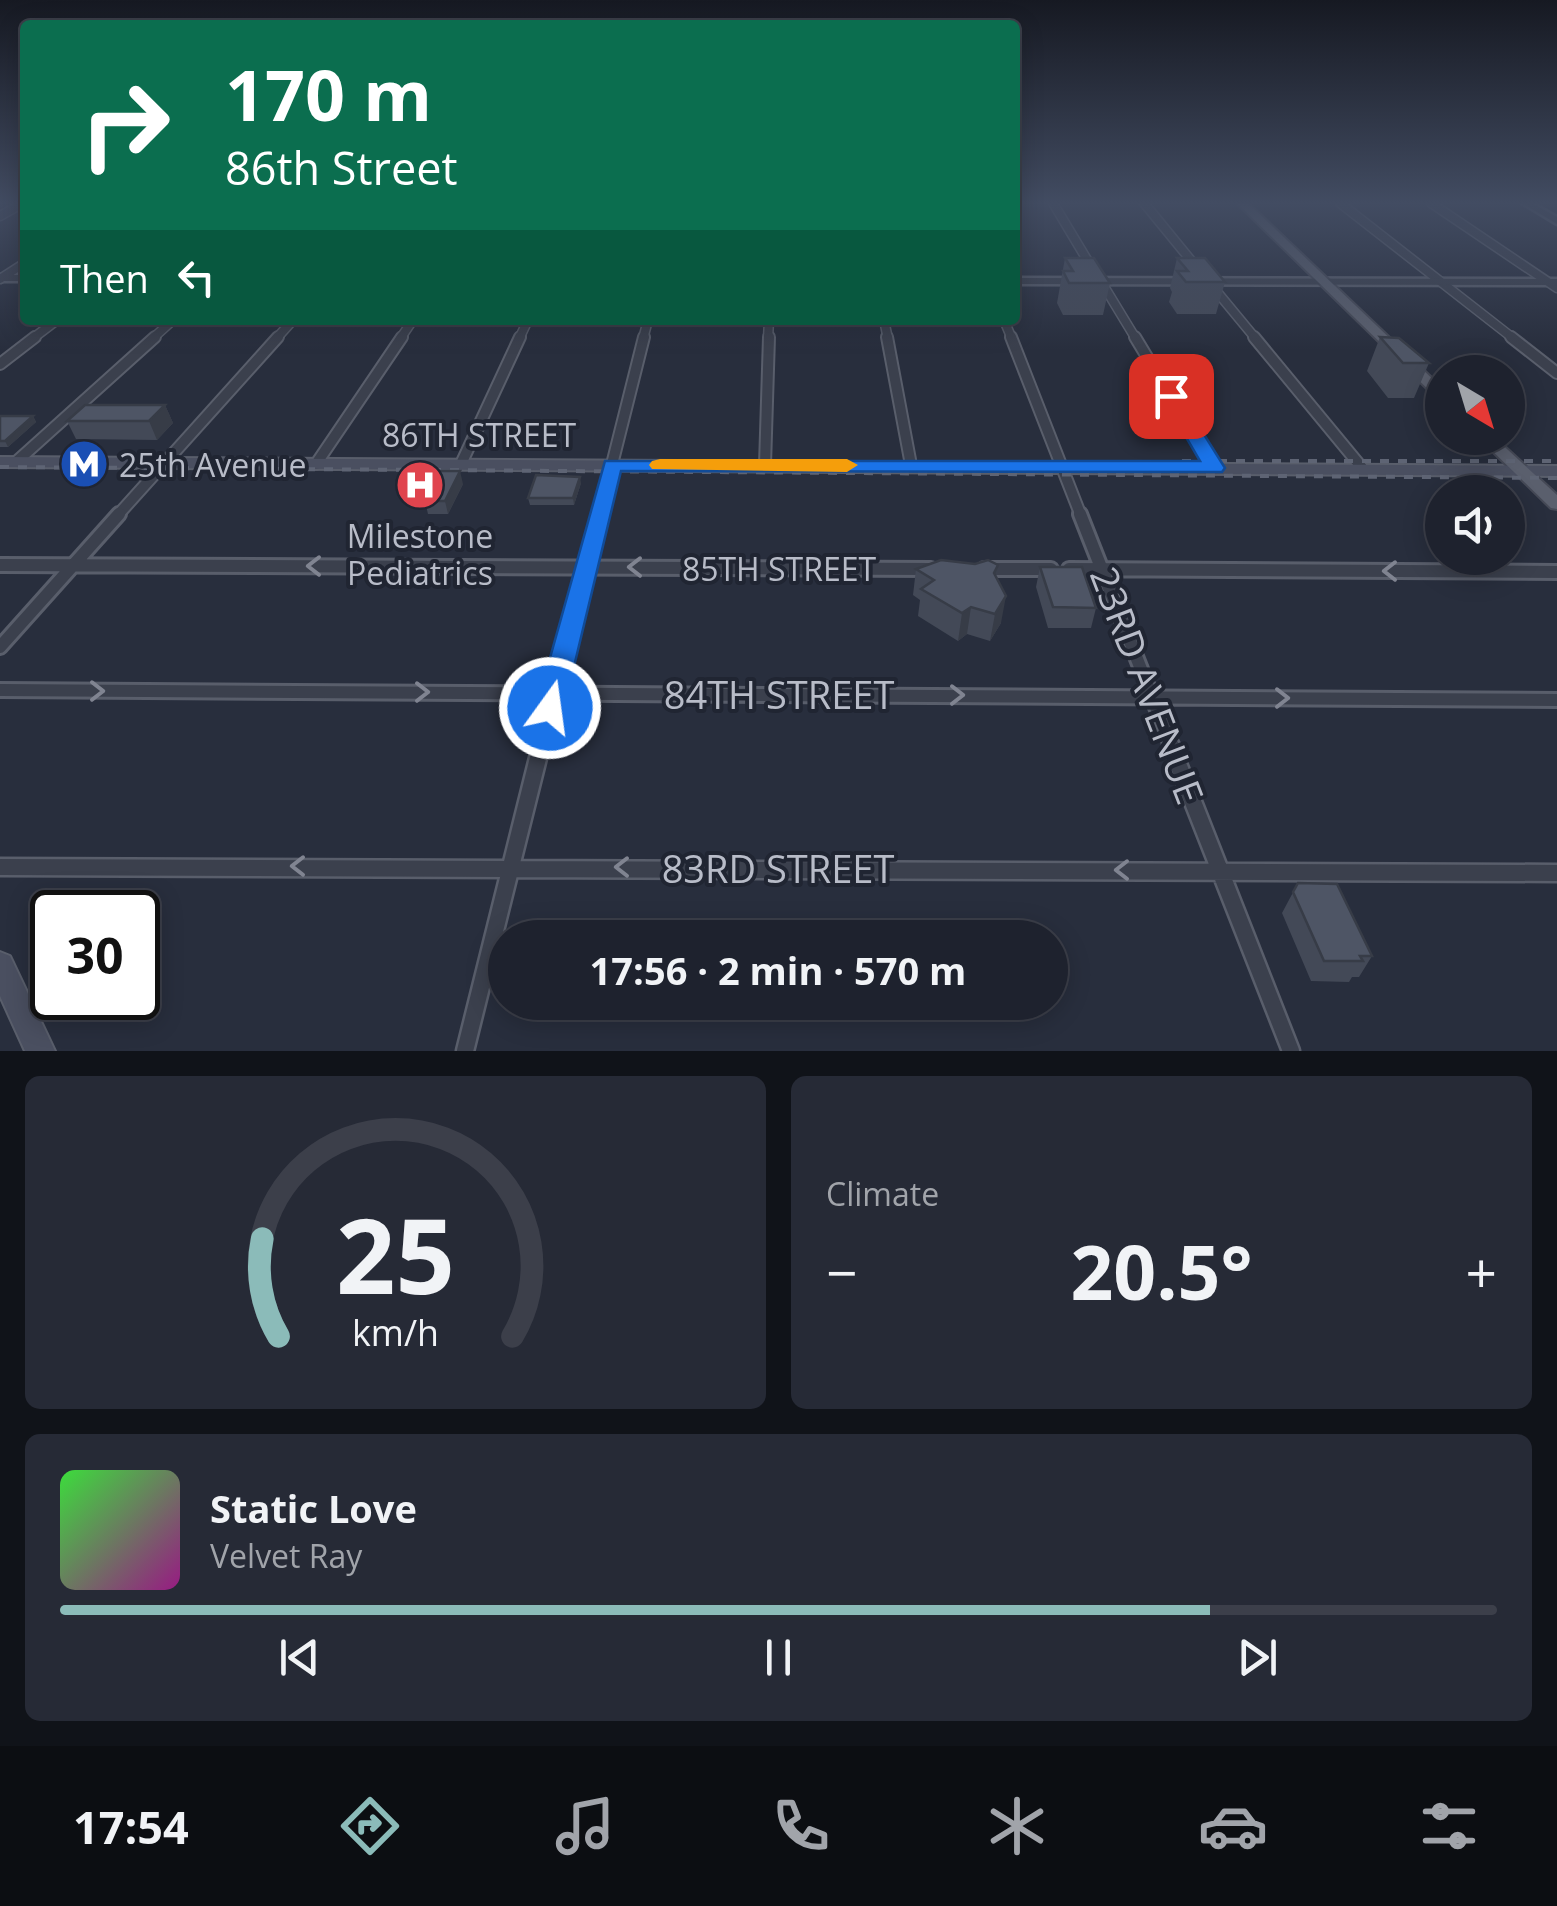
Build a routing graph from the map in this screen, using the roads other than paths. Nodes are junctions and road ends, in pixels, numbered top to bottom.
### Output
1 (1083, 252) edge
2 (1184, 252) edge
3 (1294, 252) edge
4 (1402, 252) edge
5 (1505, 252) edge
6 (1020, 281) edge
7 (1100, 281) junction
8 (1208, 282) junction
9 (1325, 282) junction
10 (1440, 282) junction
11 (1554, 284) edge
12 (51, 325) edge
13 (167, 325) edge
14 (289, 325) edge
15 (410, 325) edge
16 (526, 325) edge
17 (647, 325) edge
18 (769, 325) edge
19 (885, 325) edge
20 (1006, 325) edge
21 (0, 364) edge
22 (1557, 373) edge
23 (1425, 379) edge
24 (1506, 455) edge
25 (8, 462) edge
26 (164, 464) junction
27 (316, 464) junction
28 (461, 464) junction
29 (612, 465) junction
30 (765, 465) junction
31 (911, 465) junction
32 (1062, 466) junction
33 (1214, 468) junction
34 (1363, 469) junction
35 (1522, 470) junction
36 (1557, 471) edge
37 (1557, 504) edge
38 (74, 564) junction
39 (0, 565) edge
40 (586, 567) junction
41 (937, 568) edge
42 (976, 569) edge
43 (1103, 569) junction
44 (1557, 572) edge
45 (0, 646) edge
46 (0, 690) edge
47 (554, 693) junction
48 (1152, 697) junction
49 (1557, 700) edge
50 (511, 866) junction
51 (0, 867) edge
52 (1220, 870) junction
53 (1557, 873) edge
54 (0, 965) edge
55 (40, 1051) edge
56 (465, 1051) edge
57 (1291, 1051) edge

1 - 7 street
2 - 8 street
3 - 9 main road
4 - 10 street
5 - 11 street
6 - 7 street
7 - 8 street
7 - 33 street
8 - 9 street
8 - 34 street
9 - 10 street
9 - 23 main road
10 - 11 street
10 - 22 street
12 - 21 street
13 - 25 street
14 - 26 street
15 - 27 street
16 - 28 street
17 - 29 street
18 - 30 street
19 - 31 street
20 - 32 street, 23RD AVENUE
24 - 35 main road
25 - 26 main road, 86TH STREET
26 - 27 main road, 86TH STREET
26 - 38 street
27 - 28 main road, 86TH STREET
28 - 29 main road, 86TH STREET
29 - 30 main road, 86TH STREET
29 - 40 street
30 - 31 main road, 86TH STREET
31 - 32 main road, 86TH STREET
32 - 33 main road, 86TH STREET
32 - 43 street, 23RD AVENUE
33 - 34 main road, 86TH STREET
34 - 35 main road, 86TH STREET
35 - 36 main road, 86TH STREET
35 - 37 main road
38 - 39 street, 85TH STREET
40 -> 38 street, 85TH STREET
38 - 45 street
41 -> 40 street, 85TH STREET
40 - 47 street
42 - 43 street
44 -> 43 street
43 - 48 street, 23RD AVENUE
46 -> 47 street, 84TH STREET
47 -> 48 street, 84TH STREET
47 - 50 street
48 -> 49 street, 84TH STREET
48 - 52 street, 23RD AVENUE
50 -> 51 street, 83RD STREET
52 -> 50 street, 83RD STREET
50 - 56 street
52 - 53 street, 83RD STREET
52 - 57 street, 23RD AVENUE
54 - 55 main road

